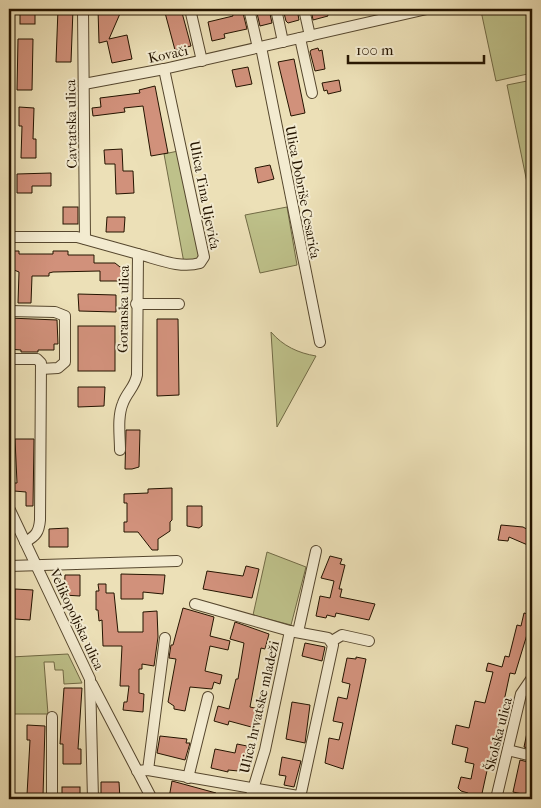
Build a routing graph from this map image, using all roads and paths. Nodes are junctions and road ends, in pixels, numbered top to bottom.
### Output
1 (83, 9) edge
2 (190, 9) edge
3 (249, 9) edge
4 (276, 9) edge
5 (304, 9) edge
6 (427, 9) edge
7 (305, 37) junction
8 (283, 42) junction
9 (259, 47) junction
10 (202, 61) junction
11 (164, 70) junction
12 (84, 84) junction
13 (312, 93) dead end
14 (9, 237) edge
15 (85, 239) junction
16 (138, 254) junction
17 (136, 304) junction
18 (179, 304) dead end
19 (9, 311) edge
20 (320, 342) dead end
21 (9, 359) edge
22 (41, 369) junction
23 (120, 450) dead end
24 (9, 508) edge
25 (25, 542) junction
26 (316, 551) dead end
27 (177, 561) dead end
28 (9, 566) edge
29 (36, 566) junction
30 (195, 604) dead end
31 (294, 631) junction
32 (165, 638) dead end
33 (332, 641) junction
34 (369, 641) dead end
35 (532, 678) edge
36 (92, 683) junction
37 (208, 697) dead end
38 (52, 717) dead end
39 (508, 750) junction
40 (532, 756) edge
41 (148, 770) junction
42 (136, 771) junction
43 (188, 778) junction
44 (252, 794) edge
45 (52, 799) edge
46 (93, 799) edge
47 (152, 799) edge
48 (496, 799) edge

1 - 12 street, Cavtatska ulica
2 - 10 street
3 - 9 street
4 - 8 street
5 - 7 street
6 - 7 street, Kovači
7 - 8 street, Kovači
7 - 13 street
8 - 9 street, Kovači
9 - 10 street, Kovači
9 - 20 street, Ulica Dobriše Cesarića
10 - 11 street, Kovači
11 - 12 street, Kovači
11 - 16 street, Ulica Tina Ujevića
12 - 15 street, Cavtatska ulica
14 - 15 street, Goranska ulica
15 - 16 street, Goranska ulica
16 - 17 street, Goranska ulica
17 - 18 street
17 - 23 street, Goranska ulica
19 - 22 street
21 - 22 street
22 - 25 street
24 - 25 street, Velikopoljska ulica
25 - 29 street, Velikopoljska ulica
26 - 31 street
27 - 29 street
28 - 29 street
29 - 36 street, Velikopoljska ulica
30 - 31 street, Ulica hrvatske mladeži
31 - 33 street, Ulica hrvatske mladeži
31 - 44 street, Ulica hrvatske mladeži
32 - 41 street
33 - 34 street
33 - 44 street, Ulica hrvatske mladeži
35 - 39 street, Školska ulica
36 - 42 street
36 - 46 street, Velikopoljska ulica
37 - 43 street
38 - 45 street
39 - 40 street
39 - 48 street, Školska ulica
41 - 42 street, Ulica hrvatske mladeži
41 - 43 street, Ulica hrvatske mladeži
42 - 47 street
43 - 44 street, Ulica hrvatske mladeži

